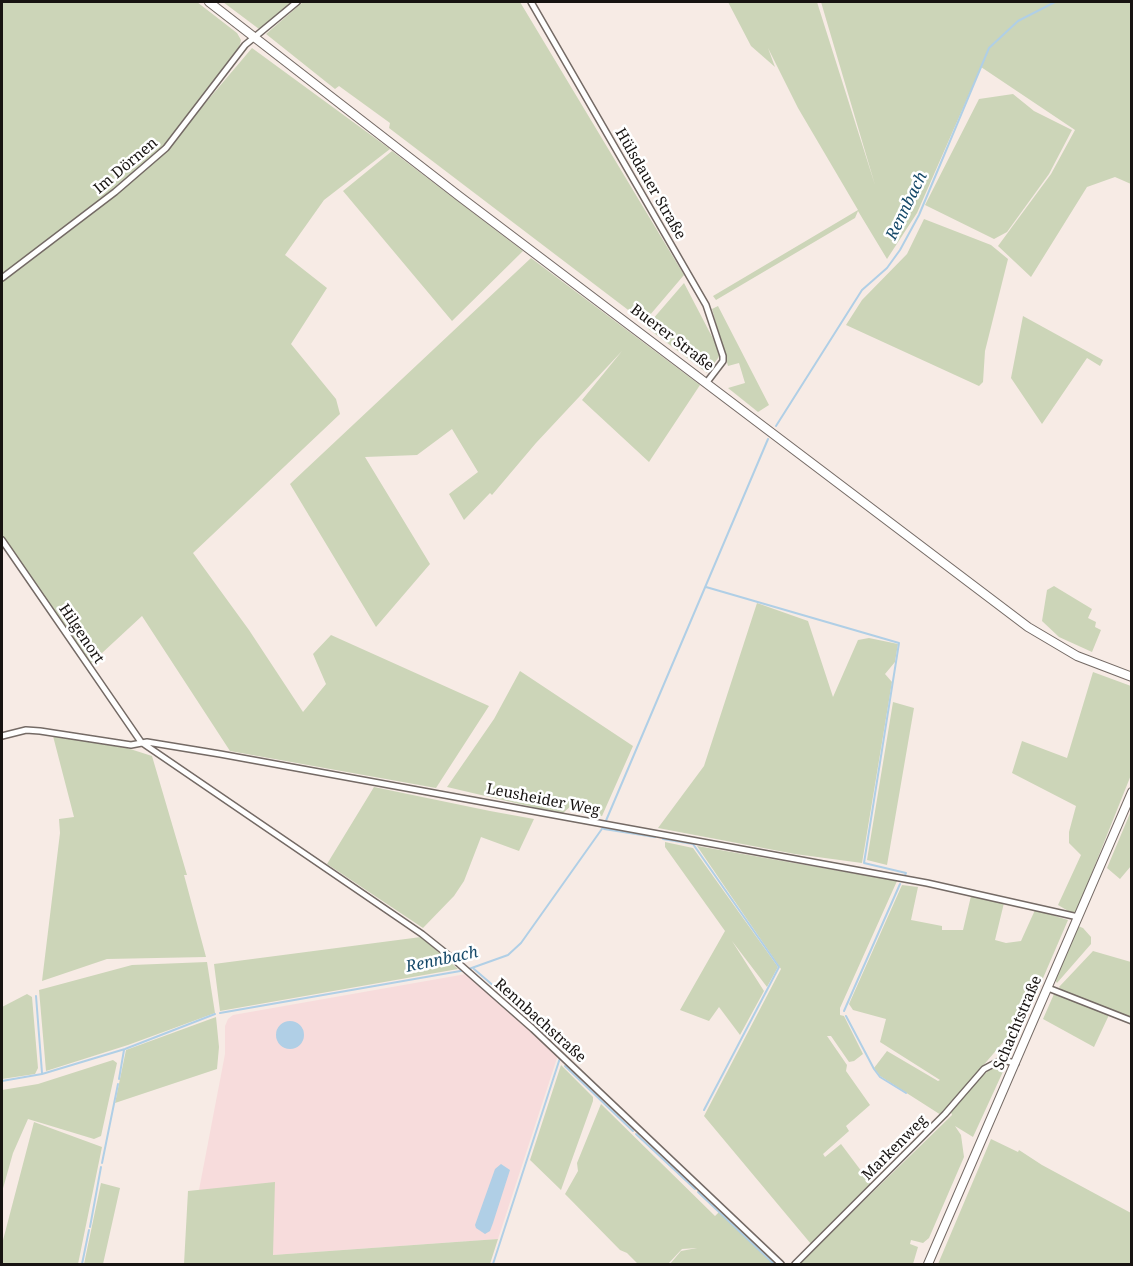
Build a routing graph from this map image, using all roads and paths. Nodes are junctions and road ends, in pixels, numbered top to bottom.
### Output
1 (209, 2) edge
2 (297, 2) edge
3 (531, 2) edge
4 (255, 37) junction
5 (2, 278) edge
6 (707, 382) junction
7 (2, 540) edge
8 (1131, 677) edge
9 (2, 736) edge
10 (141, 742) junction
11 (1131, 792) edge
12 (1078, 917) junction
13 (1048, 988) junction
14 (1131, 1020) edge
15 (1016, 1063) junction
16 (781, 1264) edge
17 (795, 1264) edge
18 (928, 1264) edge

1 - 4 main road, Buerer Straße
2 - 4 street, Im Dörnen
3 - 6 street, Hülsdauer Straße
4 - 5 street, Im Dörnen
4 - 6 main road, Buerer Straße
6 - 8 main road, Buerer Straße
7 - 10 street, Hilgenort
9 - 10 street, Leusheider Weg
10 - 12 street, Leusheider Weg
10 - 16 street, Rennbachstraße
11 - 12 main road, Schachtstraße
12 - 13 main road, Schachtstraße
13 - 14 street
13 - 15 main road, Schachtstraße
15 - 17 street, Markenweg
15 - 18 main road, Schachtstraße

